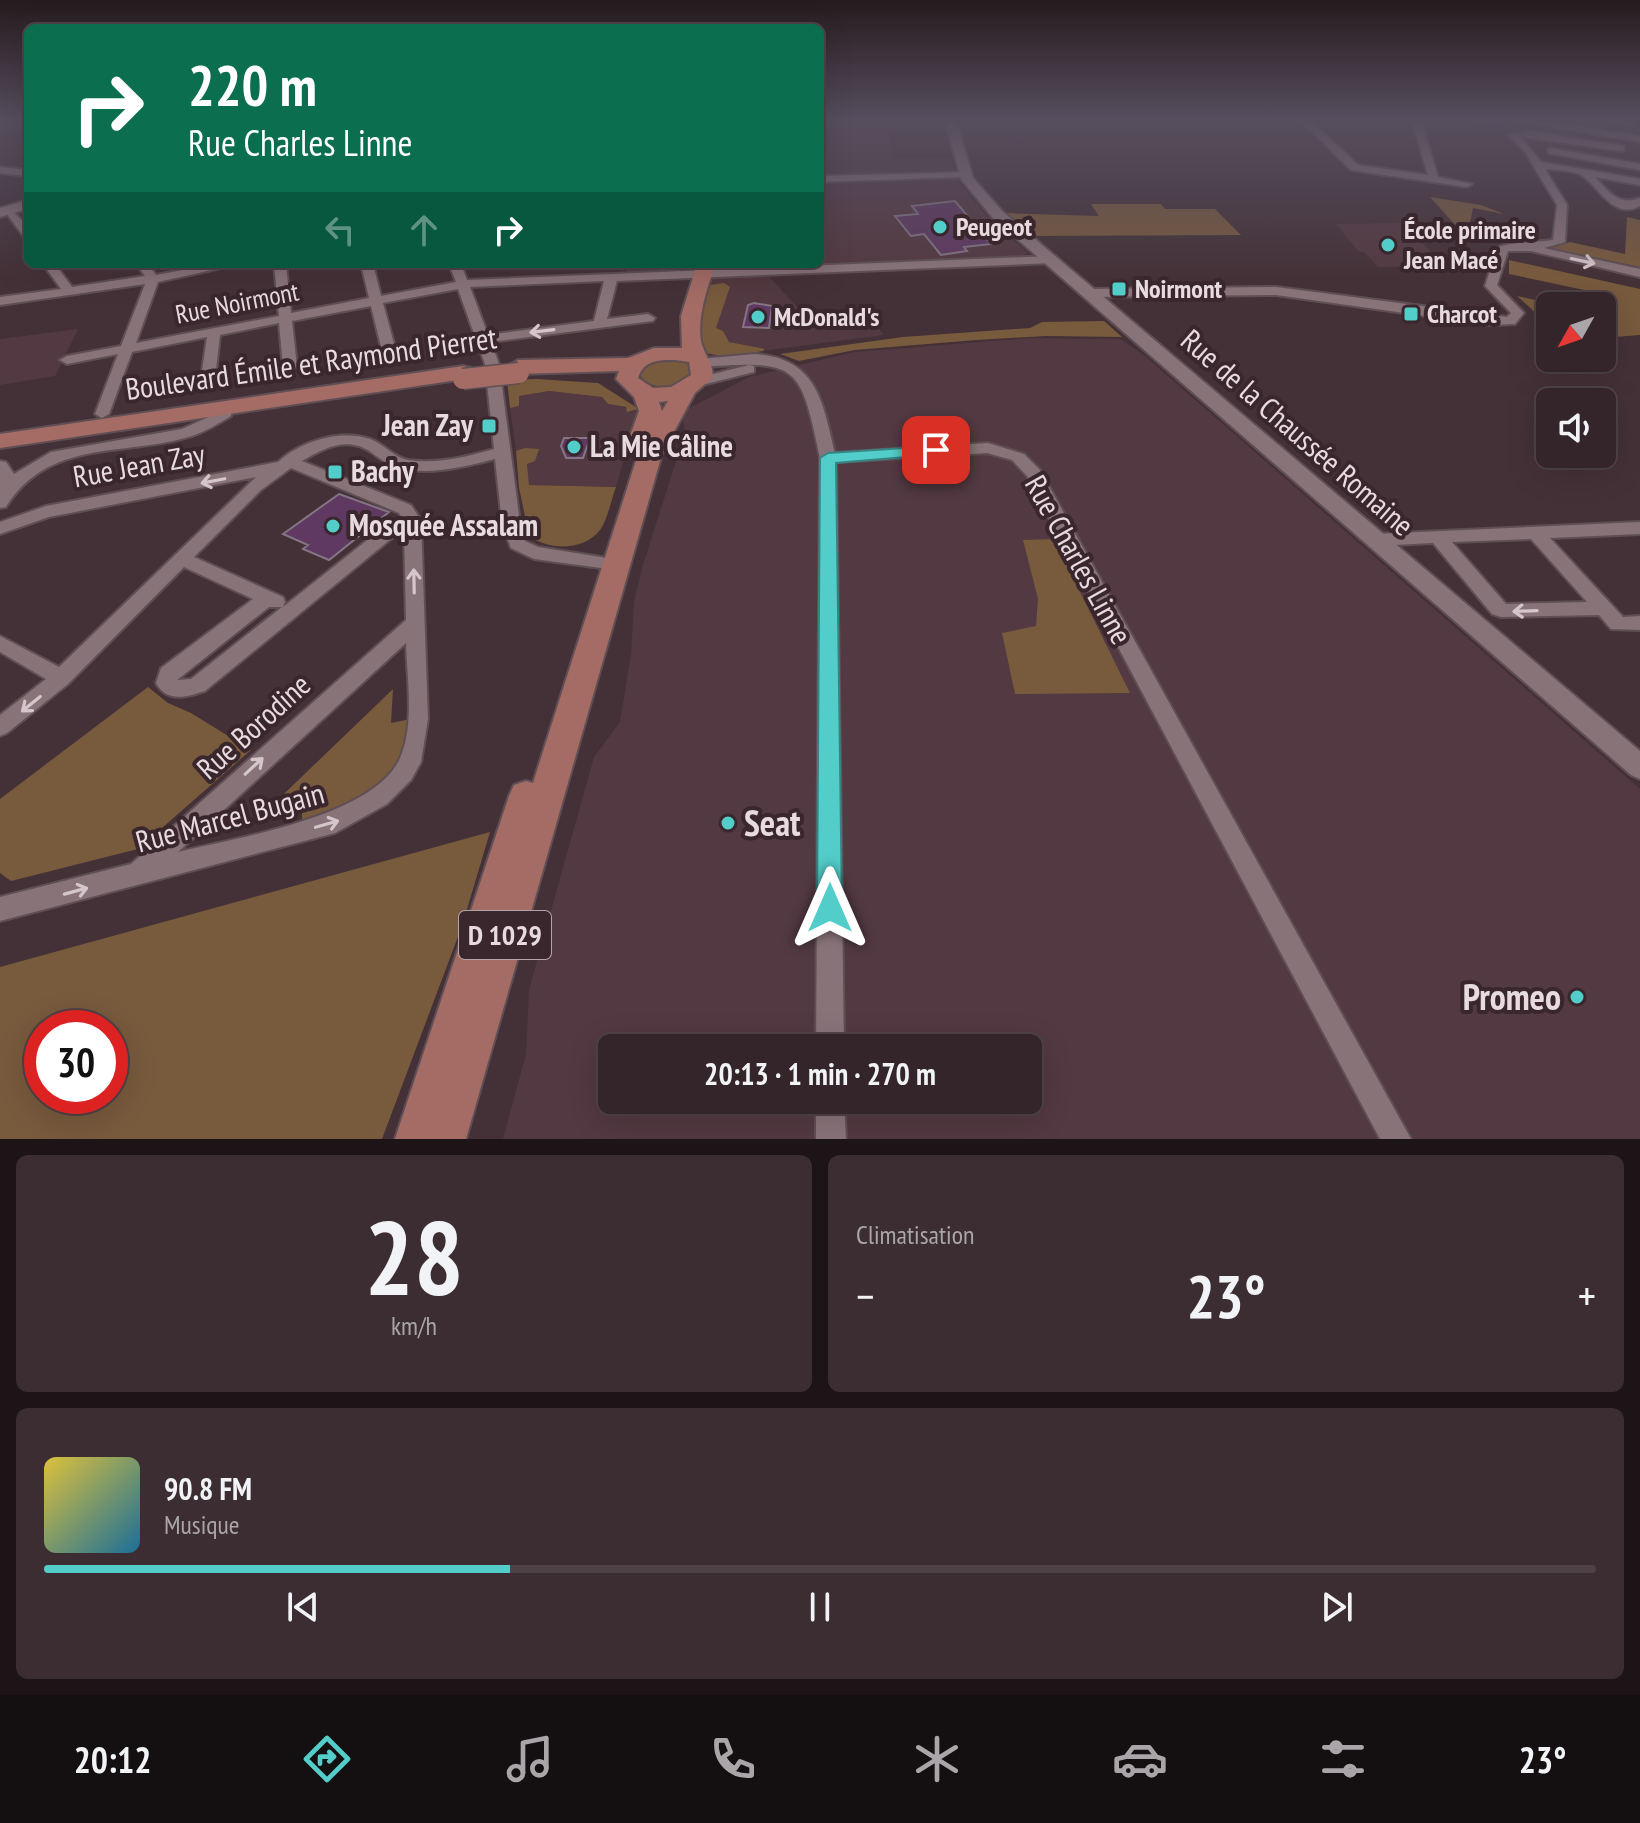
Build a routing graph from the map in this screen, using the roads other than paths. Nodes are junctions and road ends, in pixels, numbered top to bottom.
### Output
1 (1389, 173) edge
2 (1432, 173) edge
3 (1542, 173) edge
4 (1585, 173) joint
5 (965, 174) joint
6 (824, 179) edge
7 (1434, 180) junction
8 (1640, 182) edge
9 (1467, 184) dead end
10 (1640, 201) edge
11 (24, 205) edge
12 (4, 211) edge
13 (24, 231) edge
14 (1526, 248) junction
15 (1050, 260) junction
16 (824, 266) edge
17 (52, 268) edge
18 (145, 268) edge
19 (212, 268) edge
20 (280, 268) edge
21 (368, 268) edge
22 (457, 268) edge
23 (738, 268) edge
24 (699, 269) edge
25 (589, 271) edge
26 (1640, 273) edge
27 (612, 276) junction
28 (153, 279) junction
29 (463, 284) junction
30 (69, 291) junction
31 (1088, 293) junction
32 (0, 301) edge
33 (376, 301) junction
34 (285, 318) junction
35 (648, 318) dead end
36 (600, 323) junction
37 (214, 332) junction
38 (485, 339) junction
39 (127, 348) junction
40 (657, 354) junction
41 (390, 355) dead end
42 (67, 360) dead end
43 (693, 366) junction
44 (290, 367) dead end
45 (463, 376) junction
46 (208, 378) dead end
47 (635, 378) junction
48 (226, 413) junction
49 (102, 414) dead end
50 (0, 444) edge
51 (503, 452) junction
52 (828, 458) junction
53 (288, 461) junction
54 (0, 466) edge
55 (9, 486) junction
56 (0, 503) edge
57 (412, 520) junction
58 (0, 527) edge
59 (1637, 531) edge
60 (1537, 534) junction
61 (1438, 538) junction
62 (1375, 540) junction
63 (184, 559) junction
64 (608, 563) junction
65 (267, 598) junction
66 (1603, 608) junction
67 (292, 609) junction
68 (415, 623) junction
69 (1640, 623) edge
70 (0, 643) edge
71 (61, 678) junction
72 (0, 727) edge
73 (1640, 767) edge
74 (135, 875) junction
75 (0, 909) edge
76 (830, 1034) edge
77 (830, 1114) edge
78 (418, 1139) edge
79 (443, 1139) edge
80 (831, 1139) edge
81 (1396, 1139) edge

1 - 7 street
2 - 7 street
3 - 14 street
4 - 8 street
4 - 10 street
5 - 6 street
5 - 15 street, Rue de la Chaussée Romaine
7 - 9 street
11 - 12 main road
12 - 13 street
14 -> 26 street
14 - 31 street
15 - 16 street, Rue Noirmont
15 - 31 street, Rue de la Chaussée Romaine
17 - 30 street
18 - 28 street
19 - 28 street
20 - 34 street
21 - 33 street
22 - 29 street
23 - 24 street, Rue Noirmont
24 - 27 street, Rue Noirmont
24 - 40 main road
24 - 43 main road
25 - 27 street, Rue Noirmont
25 - 29 street, Rue Noirmont
27 - 36 street
28 - 30 street
28 - 39 street
29 - 33 street, Rue Noirmont
29 - 38 street
30 - 32 street
31 - 62 street, Rue de la Chaussée Romaine
33 - 34 street, Rue Noirmont
33 - 41 street
34 - 37 street, Rue Noirmont
34 - 44 street
35 - 36 street
36 -> 38 street
37 - 39 street, Rue Noirmont
37 - 46 street
38 - 51 street
39 - 42 street, Rue Noirmont
39 - 49 street
40 - 43 main road
40 - 47 main road
43 - 47 main road, Boulevard Émile et Raymond Pierret
43 - 52 street
43 - 64 main road
45 - 47 main road, Boulevard Émile et Raymond Pierret, bridge
45 - 48 main road, Boulevard Émile et Raymond Pierret
45 - 50 main road, Boulevard Émile et Raymond Pierret
47 - 64 main road
48 - 50 main road, Boulevard Émile et Raymond Pierret
48 - 55 street
51 - 53 street
51 - 64 street
52 - 76 street
52 - 81 street, Rue Charles Linne
53 - 57 street
53 -> 58 street, Rue Jean Zay
53 - 63 street
54 - 55 street
55 - 56 street
57 - 67 street
68 -> 57 street, Rue Marcel Bugain
59 - 60 street
60 - 61 street
60 - 66 street
61 - 62 street
66 -> 61 street
62 - 73 street, Rue de la Chaussée Romaine
63 - 65 street
63 - 71 street
64 - 78 main road, D 1029
64 - 79 main road, D 1029
65 - 67 street
65 - 67 street
66 - 69 street
74 -> 68 street, Rue Borodine
74 -> 68 street, Rue Marcel Bugain
70 - 71 street
71 -> 72 street
75 -> 74 street, Rue Marcel Bugain
77 - 80 street

